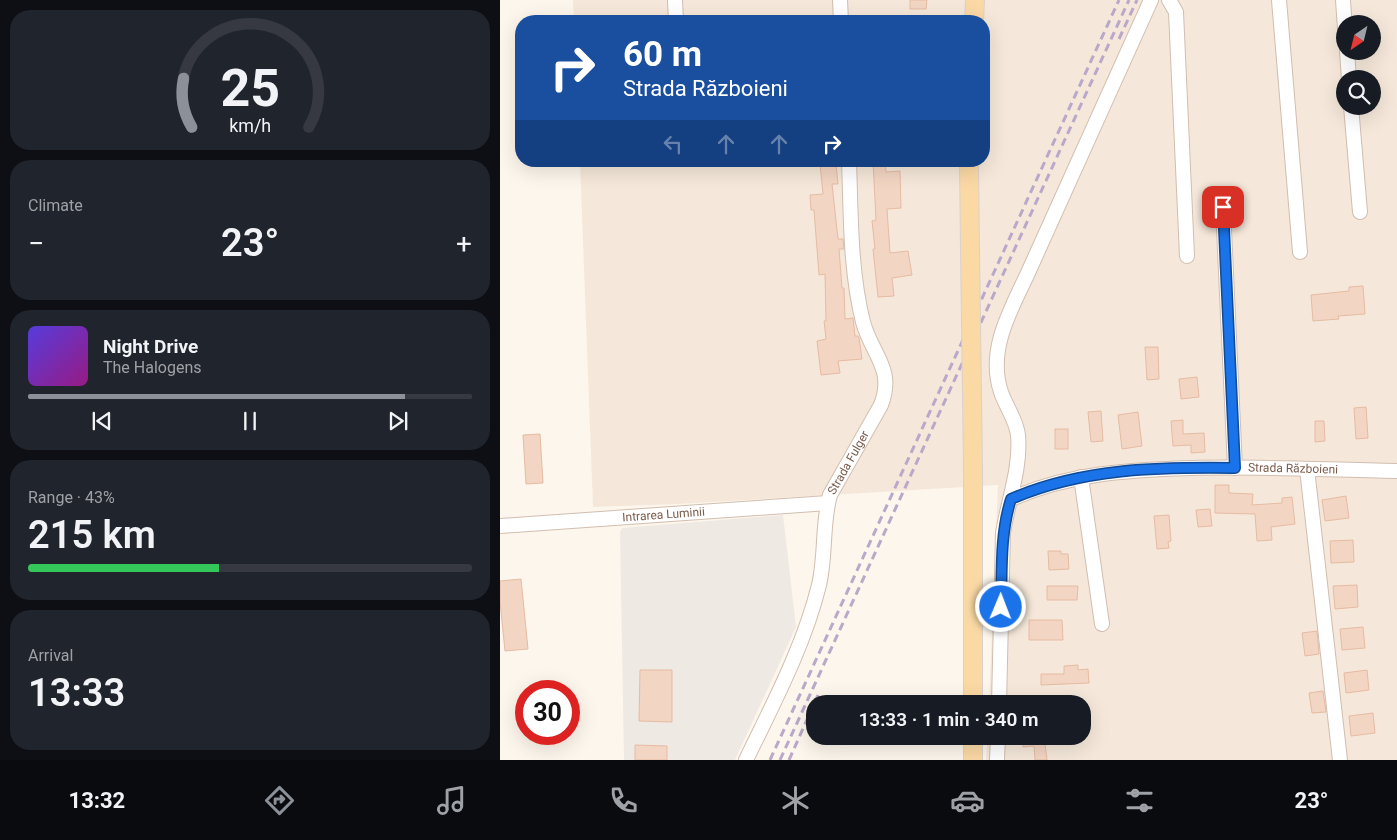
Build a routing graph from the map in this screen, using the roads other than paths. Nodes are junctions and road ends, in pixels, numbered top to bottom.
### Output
1 (675, 0) edge
2 (840, 0) edge
3 (975, 0) edge
4 (1150, 0) edge
5 (1170, 0) edge
6 (1279, 0) edge
7 (1343, 0) edge
8 (676, 15) edge
9 (841, 15) edge
10 (974, 15) edge
11 (1344, 15) edge
12 (1352, 115) edge
13 (849, 167) edge
14 (969, 167) edge
15 (1223, 207) dead end
16 (1360, 212) dead end
17 (1300, 252) dead end
18 (1187, 256) dead end
19 (1235, 468) junction
20 (1307, 469) junction
21 (1397, 471) edge
22 (1080, 477) junction
23 (1011, 499) junction
24 (828, 504) junction
25 (500, 526) edge
26 (1102, 624) dead end
27 (973, 695) edge
28 (1000, 695) edge
29 (973, 745) edge
30 (998, 745) edge
31 (746, 760) edge
32 (973, 760) edge
33 (997, 760) edge
34 (1340, 760) edge

1 - 8 street
2 - 9 street
3 - 10 main road
4 - 23 street
5 - 18 street
6 - 17 street
7 - 11 street
12 - 16 street
13 - 24 street, Strada Fulger
14 - 27 main road, bridge
15 - 19 street
19 - 20 street, Strada Războieni
19 - 22 street, Strada Războieni
20 - 21 street, Strada Războieni
20 - 34 street
22 - 23 street, Strada Războieni
22 - 26 street
23 - 28 street
24 - 25 street, Intrarea Luminii
24 - 31 street, Strada Fulger
29 - 32 main road
30 - 33 street

